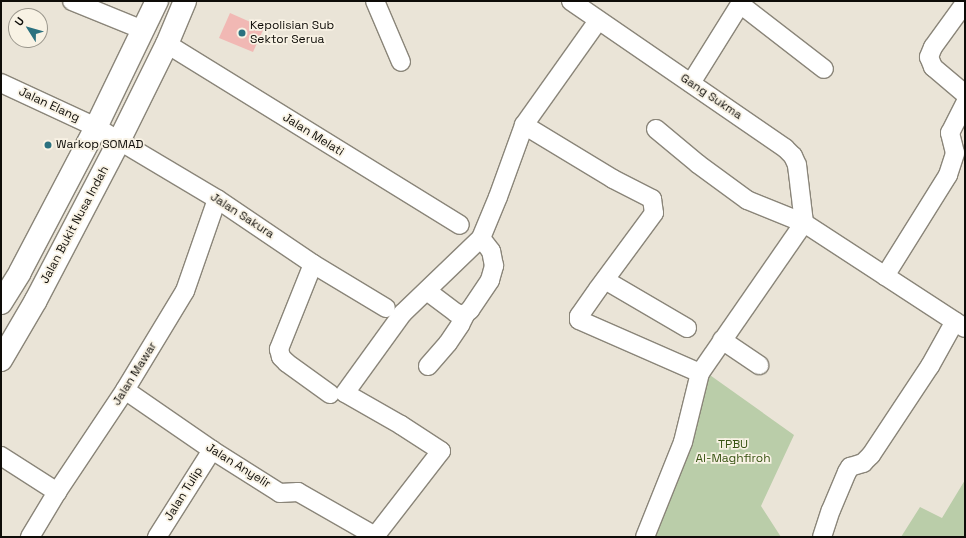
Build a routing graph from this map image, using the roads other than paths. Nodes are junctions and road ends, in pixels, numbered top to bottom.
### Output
1 (72, 1) edge
2 (157, 1) edge
3 (185, 1) edge
4 (375, 1) edge
5 (571, 1) edge
6 (741, 3) edge
7 (965, 3) edge
8 (598, 21) junction
9 (143, 30) junction
10 (167, 44) junction
11 (401, 62) dead end
12 (824, 69) dead end
13 (1, 83) edge
14 (692, 83) junction
15 (965, 94) edge
16 (965, 103) edge
17 (524, 125) junction
18 (96, 127) junction
19 (656, 129) dead end
20 (119, 141) junction
21 (217, 199) junction
22 (804, 223) junction
23 (460, 225) dead end
24 (481, 238) junction
25 (313, 264) junction
26 (885, 276) junction
27 (605, 280) junction
28 (427, 291) junction
29 (1, 303) edge
30 (386, 308) dead end
31 (465, 315) junction
32 (960, 324) edge
33 (687, 328) dead end
34 (722, 340) junction
35 (1, 360) edge
36 (759, 365) dead end
37 (428, 366) dead end
38 (700, 373) junction
39 (125, 390) junction
40 (330, 394) dead end
41 (212, 450) junction
42 (1, 456) edge
43 (57, 492) junction
44 (371, 535) edge
45 (30, 537) edge
46 (157, 537) edge
47 (645, 537) edge
48 (822, 537) edge

1 - 9 street
2 - 9 street
3 - 10 street, Jalan Bukit Nusa Indah
4 - 11 street
5 - 8 street, Gang Sukma
6 - 12 street
6 - 14 street
7 - 15 street
8 - 14 street, Gang Sukma
8 - 17 street
9 - 18 street
10 - 20 street, Jalan Bukit Nusa Indah
10 - 23 street, Jalan Melati
13 - 18 street, Jalan Elang
14 - 22 street, Gang Sukma
16 - 26 street
17 - 24 street
17 - 27 street
18 - 20 street, Jalan Sakura
18 - 29 street
19 - 22 street
20 - 21 street, Jalan Sakura
20 - 35 street, Jalan Bukit Nusa Indah
21 - 25 street, Jalan Sakura
21 - 39 street, Jalan Mawar
22 - 26 street
22 - 34 street
24 - 28 street
24 - 31 street
25 - 30 street, Jalan Sakura
25 - 40 street
26 - 32 street
27 - 33 street
27 - 38 street
28 - 31 street
28 - 44 street
31 - 37 street
32 - 48 street
34 - 36 street
34 - 38 street
38 - 47 street
39 - 41 street, Jalan Anyelir
39 - 43 street, Jalan Mawar
41 - 44 street, Jalan Anyelir
41 - 46 street, Jalan Tulip
42 - 43 street
43 - 45 street, Jalan Mawar

